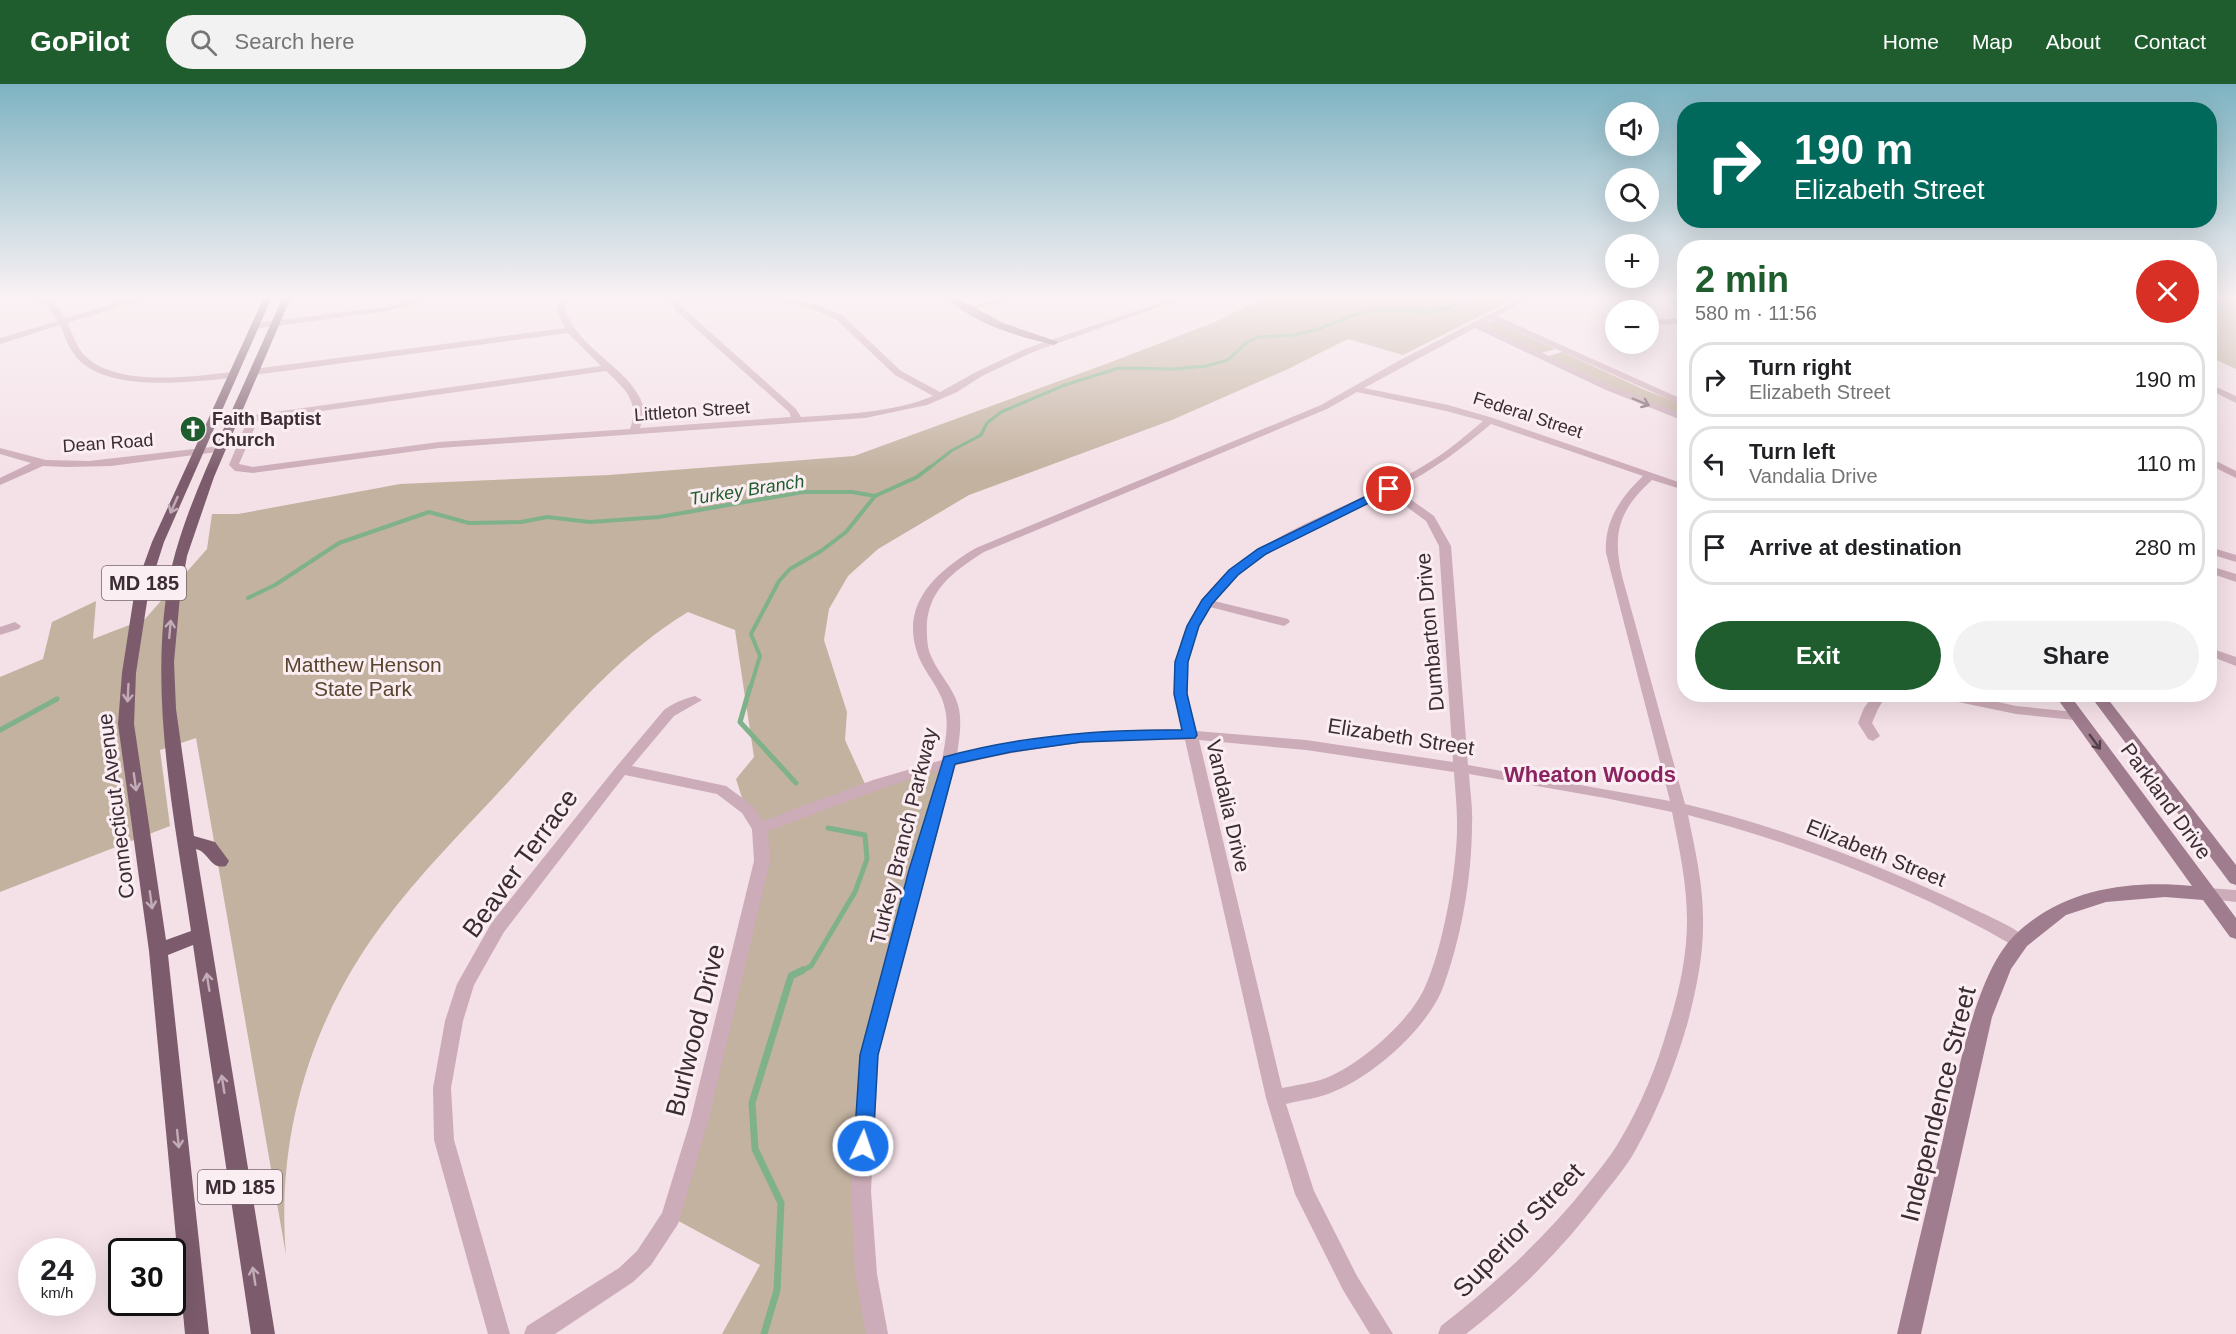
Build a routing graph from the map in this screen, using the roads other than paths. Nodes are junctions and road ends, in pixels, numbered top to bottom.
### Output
1 (79, 355) edge
2 (240, 355) edge
3 (261, 355) edge
4 (380, 355) edge
5 (594, 355) edge
6 (731, 355) edge
7 (879, 355) edge
8 (1020, 355) edge
9 (1418, 355) edge
10 (1576, 355) edge
11 (1542, 356) edge
12 (606, 368) junction
13 (254, 372) junction
14 (231, 375) junction
15 (1357, 389) junction
16 (2217, 390) edge
17 (940, 396) junction
18 (1677, 400) edge
19 (2236, 400) edge
20 (1677, 415) edge
21 (254, 417) junction
22 (235, 420) junction
23 (1490, 420) junction
24 (798, 421) junction
25 (634, 431) junction
26 (220, 448) junction
27 (0, 451) edge
28 (197, 451) junction
29 (42, 462) junction
30 (2217, 465) edge
31 (1651, 475) junction
32 (2236, 475) edge
33 (0, 482) edge
34 (1677, 484) edge
35 (1389, 489) junction
36 (2217, 552) edge
37 (2236, 559) edge
38 (2217, 571) edge
39 (2236, 578) edge
40 (1206, 602) junction
41 (1284, 622) dead end
42 (15, 626) dead end
43 (0, 631) edge
44 (2217, 655) edge
45 (2236, 662) edge
46 (696, 700) dead end
47 (1875, 702) edge
48 (1978, 702) edge
49 (2066, 702) edge
50 (2102, 702) edge
51 (2075, 716) junction
52 (1190, 735) junction
53 (1873, 736) dead end
54 (949, 760) junction
55 (1461, 768) junction
56 (622, 769) junction
57 (1681, 809) junction
58 (760, 828) junction
59 (185, 833) junction
60 (220, 861) dead end
61 (2236, 878) edge
62 (2207, 894) junction
63 (2236, 896) edge
64 (2236, 932) edge
65 (200, 935) junction
66 (2020, 941) junction
67 (158, 951) junction
68 (1275, 1098) junction
69 (197, 1334) edge
70 (263, 1334) edge
71 (499, 1334) edge
72 (536, 1334) edge
73 (877, 1334) edge
74 (1382, 1334) edge
75 (1449, 1334) edge
76 (1909, 1334) edge

1 - 14 street
2 - 14 main road, Connecticut Avenue / MD 185
3 - 13 main road, MD 185
4 - 13 street
5 - 12 street
6 - 24 street
7 - 17 street
8 - 17 street, Littleton Street
9 - 15 street, Turkey Branch Parkway
10 - 18 street
11 -> 20 street
12 - 21 street
12 - 25 street
13 - 22 main road, MD 185
14 - 28 main road, Connecticut Avenue / MD 185
15 - 23 street, Federal Street
15 - 54 street, Turkey Branch Parkway
16 - 19 street
17 - 24 street, Littleton Street
21 - 22 street
21 - 25 street, Littleton Street
22 - 26 main road, MD 185
23 - 31 street, Federal Street
23 - 35 street, Vandalia Drive
24 - 25 street, Littleton Street
26 - 28 street, Dean Road
59 -> 26 main road, MD 185
27 - 29 street, Dean Road
28 - 29 street, Dean Road
28 -> 67 main road, Connecticut Avenue / MD 185
29 - 33 street
30 - 32 street
31 - 34 street, Federal Street
31 - 57 street, Superior Street
35 - 40 street, Vandalia Drive
35 - 55 street, Dumbarton Drive
36 - 37 street
38 - 39 street
40 - 41 street
40 - 52 street, Vandalia Drive
42 - 43 street
44 - 45 street
46 - 56 street, Beaver Terrace
47 - 53 street
48 - 51 street
49 - 51 street, Parkland Drive
50 - 61 street, Parkland Drive
51 -> 62 street, Parkland Drive
52 - 54 street, Elizabeth Street
52 - 55 street, Elizabeth Street
52 - 68 street, Vandalia Drive
54 - 58 street, Elizabeth Street
54 - 73 street, Turkey Branch Parkway
55 - 57 street, Elizabeth Street
55 - 68 street, Dumbarton Drive
56 - 58 street
56 - 71 street, Beaver Terrace
57 - 66 street, Elizabeth Street
57 - 75 street, Superior Street
58 - 72 street, Burlwood Drive
59 - 60 main road
59 - 65 main road, MD 185
62 - 63 street, Independence Street
62 - 64 street, Parkland Drive
62 - 66 street, Independence Street
65 - 67 main road
70 -> 65 main road, MD 185
66 - 76 street, Independence Street
67 -> 69 main road, Connecticut Avenue / MD 185
68 - 74 street, Vandalia Drive

